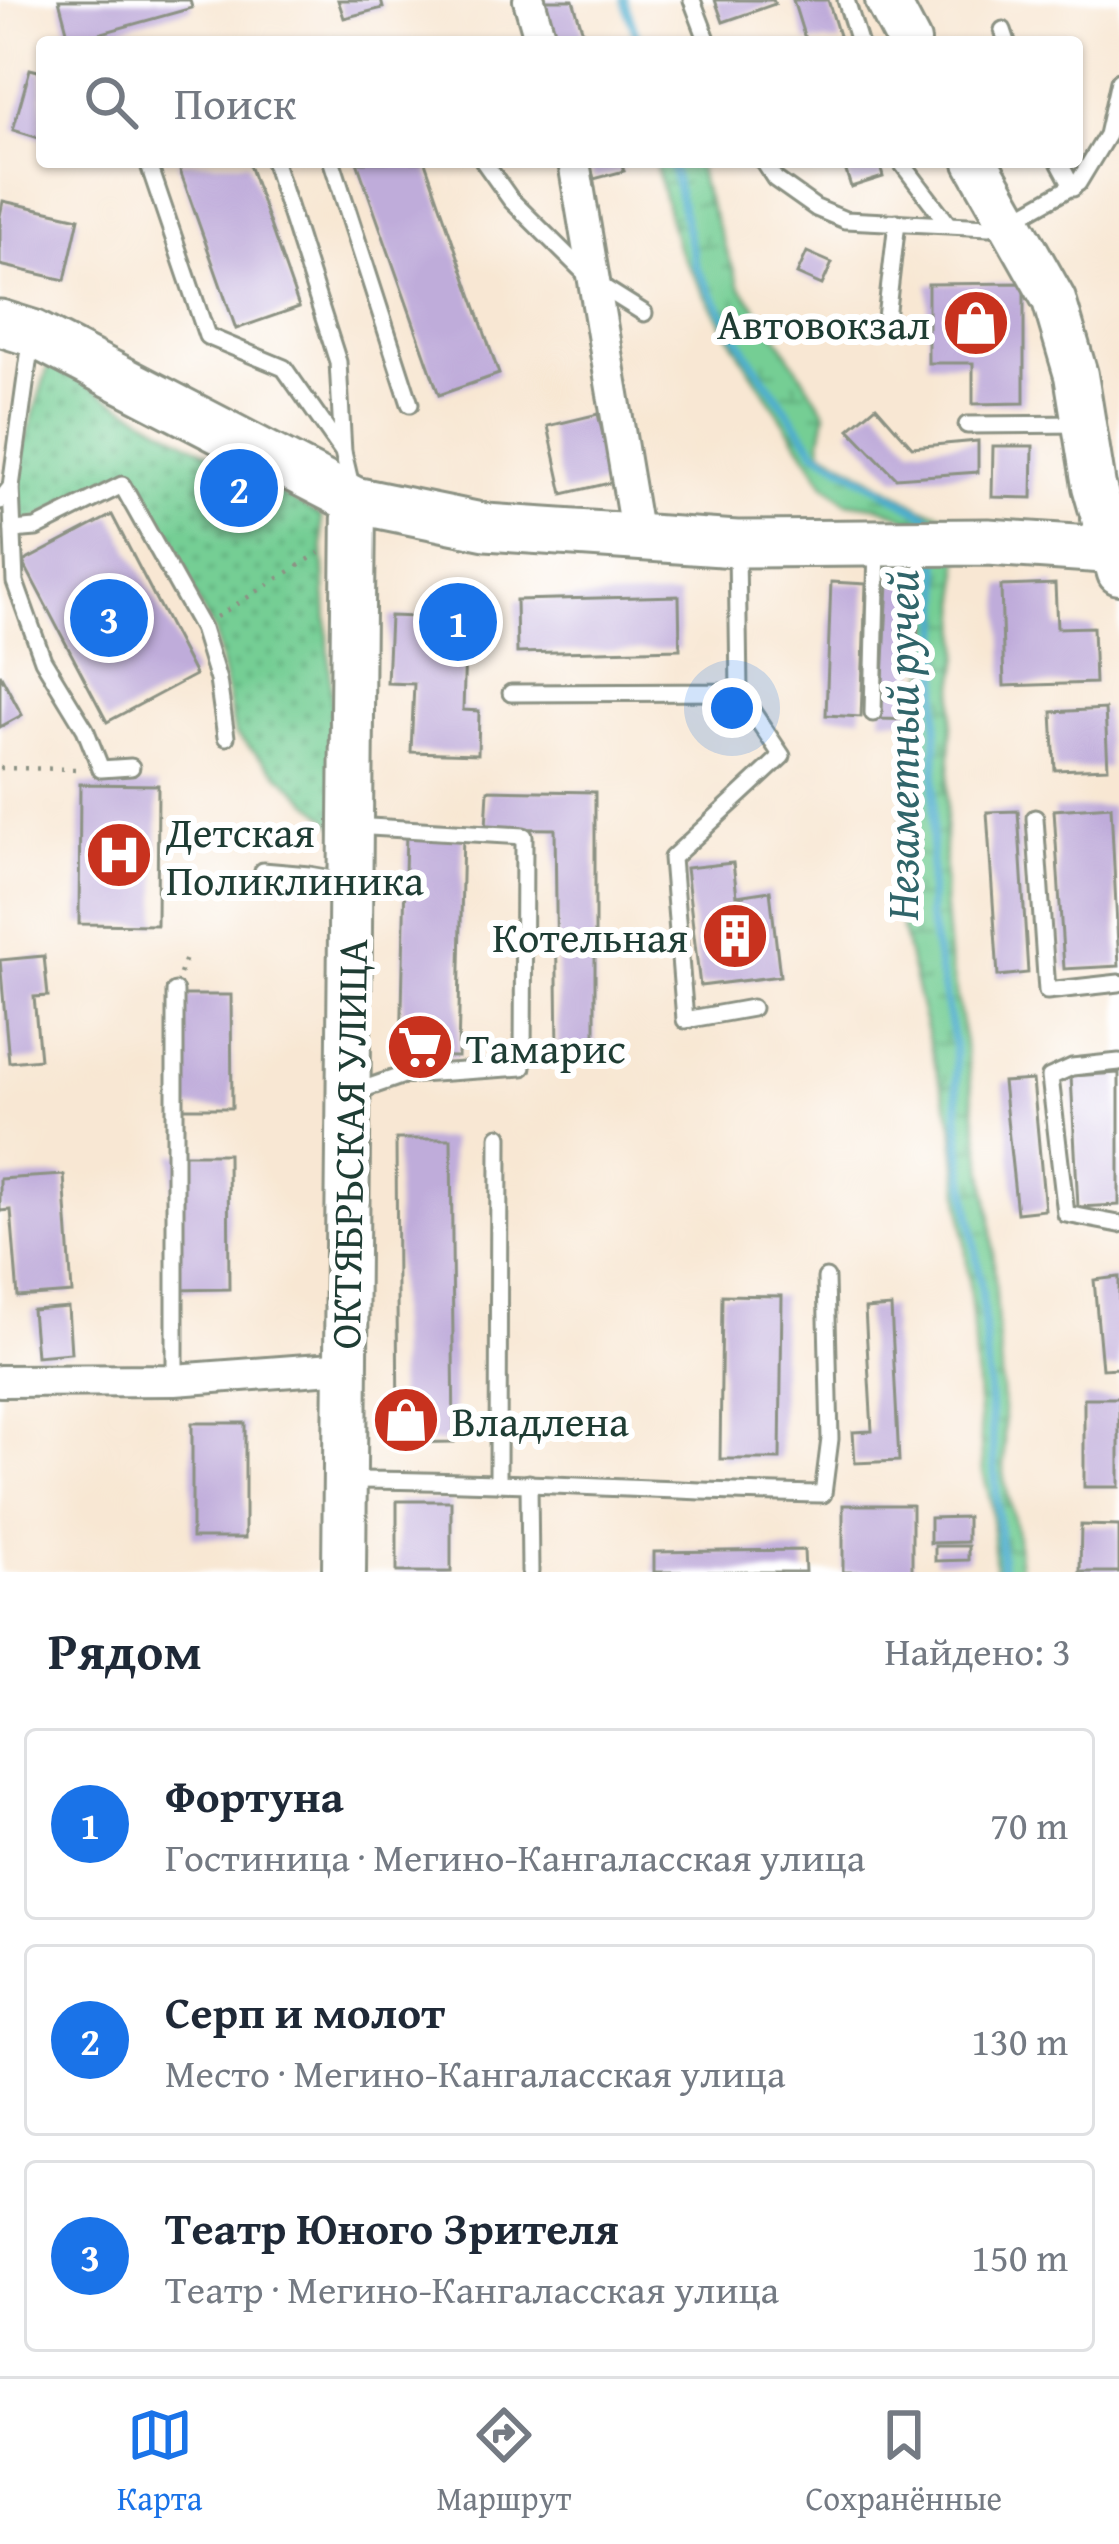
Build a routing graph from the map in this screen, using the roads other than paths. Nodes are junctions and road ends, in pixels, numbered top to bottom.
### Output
1 (529, 0) edge
2 (692, 0) edge
3 (847, 0) edge
4 (887, 0) edge
5 (539, 36) edge
6 (707, 36) edge
7 (857, 36) edge
8 (906, 36) edge
9 (1119, 81) edge
10 (150, 168) edge
11 (276, 168) edge
12 (334, 168) edge
13 (488, 168) edge
14 (575, 168) edge
15 (768, 168) edge
16 (906, 168) edge
17 (980, 168) edge
18 (1063, 168) edge
19 (1073, 188) junction
20 (1011, 221) junction
21 (897, 222) junction
22 (948, 224) junction
23 (593, 281) junction
24 (644, 313) dead end
25 (886, 318) dead end
26 (16, 328) edge
27 (410, 404) dead end
28 (1084, 424) junction
29 (967, 425) dead end
30 (343, 452) junction
31 (6, 494) edge
32 (354, 515) junction
33 (13, 530) junction
34 (637, 536) junction
35 (896, 542) junction
36 (737, 544) junction
37 (1117, 558) edge
38 (739, 692) junction
39 (511, 693) dead end
40 (873, 713) dead end
41 (226, 737) dead end
42 (131, 767) dead end
43 (1035, 818) dead end
44 (351, 826) junction
45 (263, 872) dead end
46 (351, 883) junction
47 (1119, 983) edge
48 (175, 991) dead end
49 (752, 1008) dead end
50 (1119, 1062) edge
51 (349, 1094) junction
52 (499, 1136) dead end
53 (1119, 1224) edge
54 (826, 1278) dead end
55 (346, 1367) junction
56 (175, 1379) junction
57 (0, 1381) edge
58 (345, 1480) junction
59 (498, 1482) junction
60 (529, 1483) junction
61 (344, 1572) edge
62 (530, 1572) edge

1 - 5 street
2 - 6 lane
3 - 7 lane
4 - 8 main road
9 - 19 lane
10 - 30 lane
11 - 30 lane
12 - 27 lane
13 - 23 lane
14 - 23 street
15 - 21 lane
16 - 22 lane
17 - 20 main road
18 - 19 lane
19 - 20 lane
20 - 22 lane
20 - 28 main road
21 - 22 lane
21 - 25 lane
23 - 24 lane
23 - 34 street
26 - 31 lane
26 - 32 main road
28 - 29 lane
28 - 37 main road
30 - 32 lane
31 - 33 lane
32 - 34 main road
32 - 44 main road, ОКТЯБРЬСКАЯ УЛИЦА
33 - 41 lane
33 - 42 lane
34 - 36 main road
35 - 36 main road
35 - 37 main road
35 - 40 lane
36 - 38 lane
38 - 39 lane
38 - 49 lane
43 - 47 lane
44 - 46 main road, ОКТЯБРЬСКАЯ УЛИЦА
44 - 51 lane
45 - 46 lane
46 - 51 main road, ОКТЯБРЬСКАЯ УЛИЦА
48 - 56 lane
50 - 53 lane
51 - 55 main road, ОКТЯБРЬСКАЯ УЛИЦА
52 - 59 lane
54 - 60 lane
55 - 56 street
55 - 58 main road, ОКТЯБРЬСКАЯ УЛИЦА
56 - 57 street
58 - 59 lane
58 - 61 main road, ОКТЯБРЬСКАЯ УЛИЦА
59 - 60 lane
60 - 62 lane

